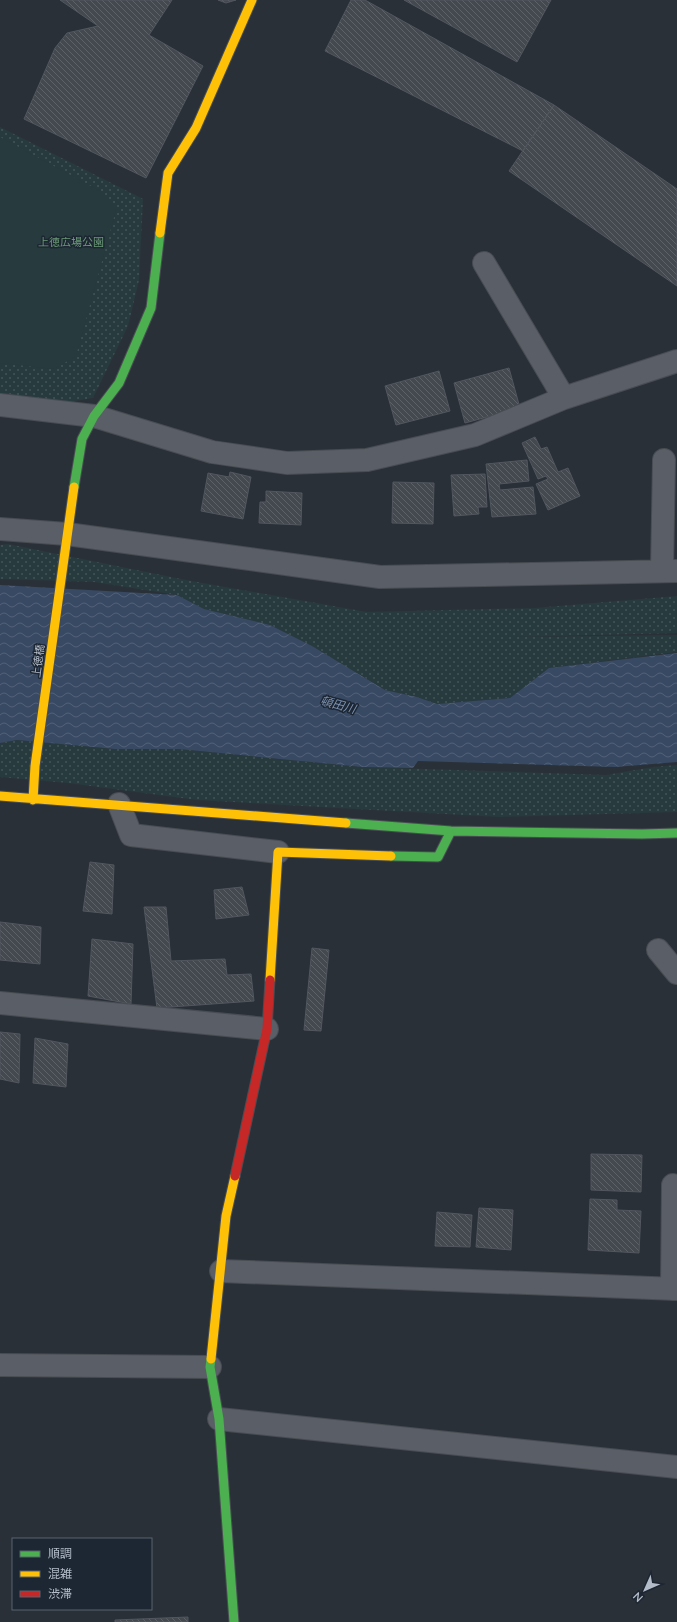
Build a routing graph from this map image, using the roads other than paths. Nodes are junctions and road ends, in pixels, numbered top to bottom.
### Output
1 (252, 0) edge
2 (484, 263) dead end
3 (677, 361) edge
4 (564, 398) junction
5 (0, 405) edge
6 (94, 416) junction
7 (664, 460) dead end
8 (0, 529) edge
9 (67, 534) junction
10 (669, 571) edge
11 (0, 796) edge
12 (33, 800) junction
13 (119, 804) junction
14 (451, 831) junction
15 (677, 833) edge
16 (278, 852) junction
17 (658, 950) dead end
18 (677, 973) edge
19 (0, 1004) edge
20 (267, 1029) junction
21 (673, 1185) dead end
22 (220, 1271) junction
23 (674, 1289) edge
24 (0, 1365) edge
25 (210, 1367) junction
26 (219, 1419) junction
27 (677, 1467) edge
28 (234, 1622) edge

1 - 6 street, 上徳橋
2 - 4 street
3 - 4 street
4 - 6 street
5 - 6 street
6 - 9 street, 上徳橋
7 - 10 street
8 - 9 street
9 - 10 street
9 - 12 street, 上徳橋
11 - 12 street
12 - 13 street
13 - 14 street
13 - 16 street
14 - 15 street
14 - 16 street
16 - 20 street
17 - 18 street
19 - 20 street
20 - 22 street
21 - 23 street
22 - 23 street
22 - 25 street
24 - 25 street
25 - 26 street
26 - 27 street
26 - 28 street

